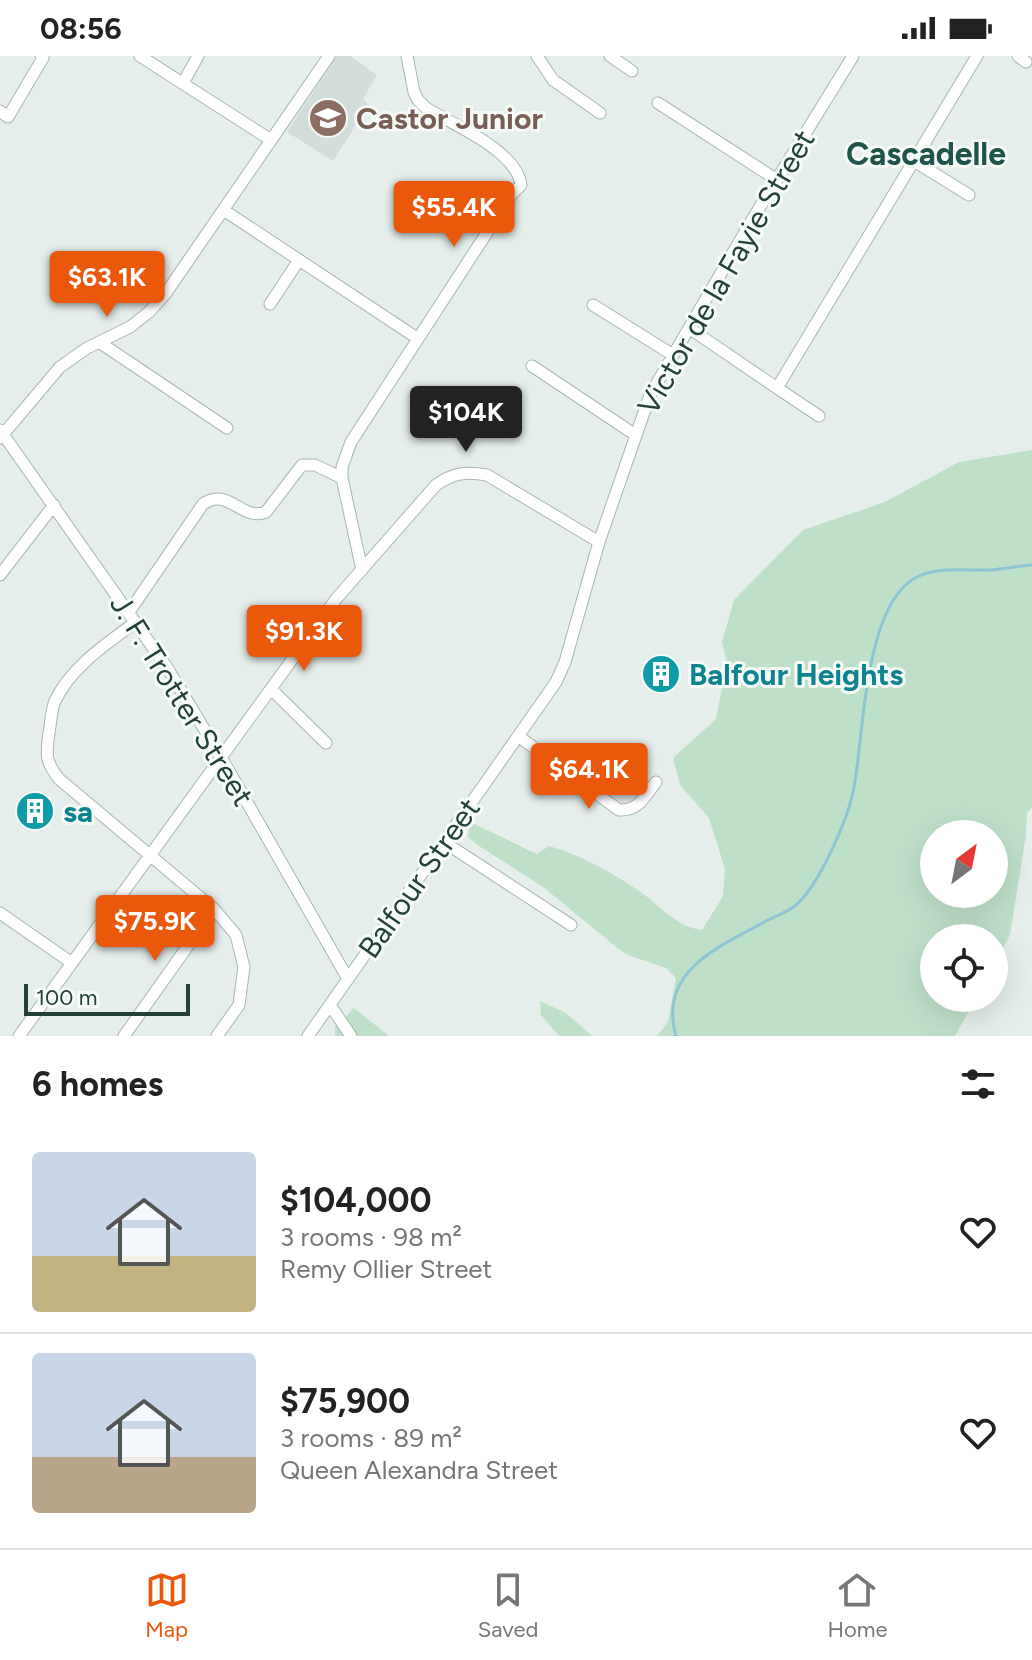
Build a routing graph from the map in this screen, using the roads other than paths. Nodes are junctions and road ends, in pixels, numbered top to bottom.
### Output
1 (41, 56) edge
2 (140, 56) edge
3 (198, 56) edge
4 (329, 56) edge
5 (407, 56) edge
6 (537, 56) edge
7 (610, 56) edge
8 (853, 56) edge
9 (977, 56) edge
10 (632, 71) dead end
11 (183, 83) junction
12 (658, 103) dead end
13 (600, 113) dead end
14 (4, 114) edge
15 (271, 140) junction
16 (914, 161) junction
17 (777, 180) junction
18 (969, 195) dead end
19 (225, 211) junction
20 (299, 260) junction
21 (270, 304) dead end
22 (593, 305) dead end
23 (689, 328) junction
24 (417, 338) junction
25 (99, 342) junction
26 (673, 355) junction
27 (532, 366) dead end
28 (777, 388) junction
29 (819, 416) dead end
30 (227, 428) dead end
31 (1, 434) edge
32 (634, 434) junction
33 (342, 478) junction
34 (54, 505) junction
35 (599, 542) junction
36 (362, 570) junction
37 (0, 575) edge
38 (132, 617) junction
39 (271, 689) junction
40 (518, 736) junction
41 (326, 743) dead end
42 (221, 757) junction
43 (656, 782) dead end
44 (444, 842) junction
45 (151, 855) junction
46 (214, 909) junction
47 (0, 913) edge
48 (571, 925) dead end
49 (72, 963) junction
50 (348, 979) junction
51 (330, 1005) junction
52 (19, 1036) edge
53 (124, 1036) edge
54 (217, 1036) edge
55 (308, 1036) edge
56 (351, 1036) edge

1 - 14 street
2 - 11 street
3 - 11 street
4 - 15 street
5 - 24 street
6 - 13 street
7 - 10 street
8 - 17 street, Victor de la Fayie Street
9 - 16 street
11 - 15 street
12 - 17 street
15 - 19 street
16 - 18 street
16 - 28 street
17 - 23 street, Victor de la Fayie Street
19 - 20 street
19 - 25 street
20 - 21 street
20 - 24 street
22 - 26 street
23 - 26 street, Victor de la Fayie Street
23 - 28 street
24 - 33 street
25 - 30 street
25 - 31 street
26 - 32 street, Victor de la Fayie Street
27 - 32 street
28 - 29 street
31 - 34 street, J. F. Trotter Street
32 - 35 street, Victor de la Fayie Street
33 - 36 street
33 - 38 street
34 - 37 street
34 - 38 street, J. F. Trotter Street
35 - 36 street
35 - 40 street, Balfour Street
36 - 39 street
38 - 42 street, J. F. Trotter Street
38 - 45 street
39 - 41 street
39 - 42 street
40 - 43 street
40 - 44 street, Balfour Street
42 - 45 street
42 - 50 street, J. F. Trotter Street
44 - 48 street
44 - 50 street, Balfour Street
45 - 46 street
45 - 49 street
46 - 53 street
46 - 54 street
47 - 49 street
49 - 52 street
50 - 51 street, Balfour Street
51 - 55 street, Balfour Street
51 - 56 street

